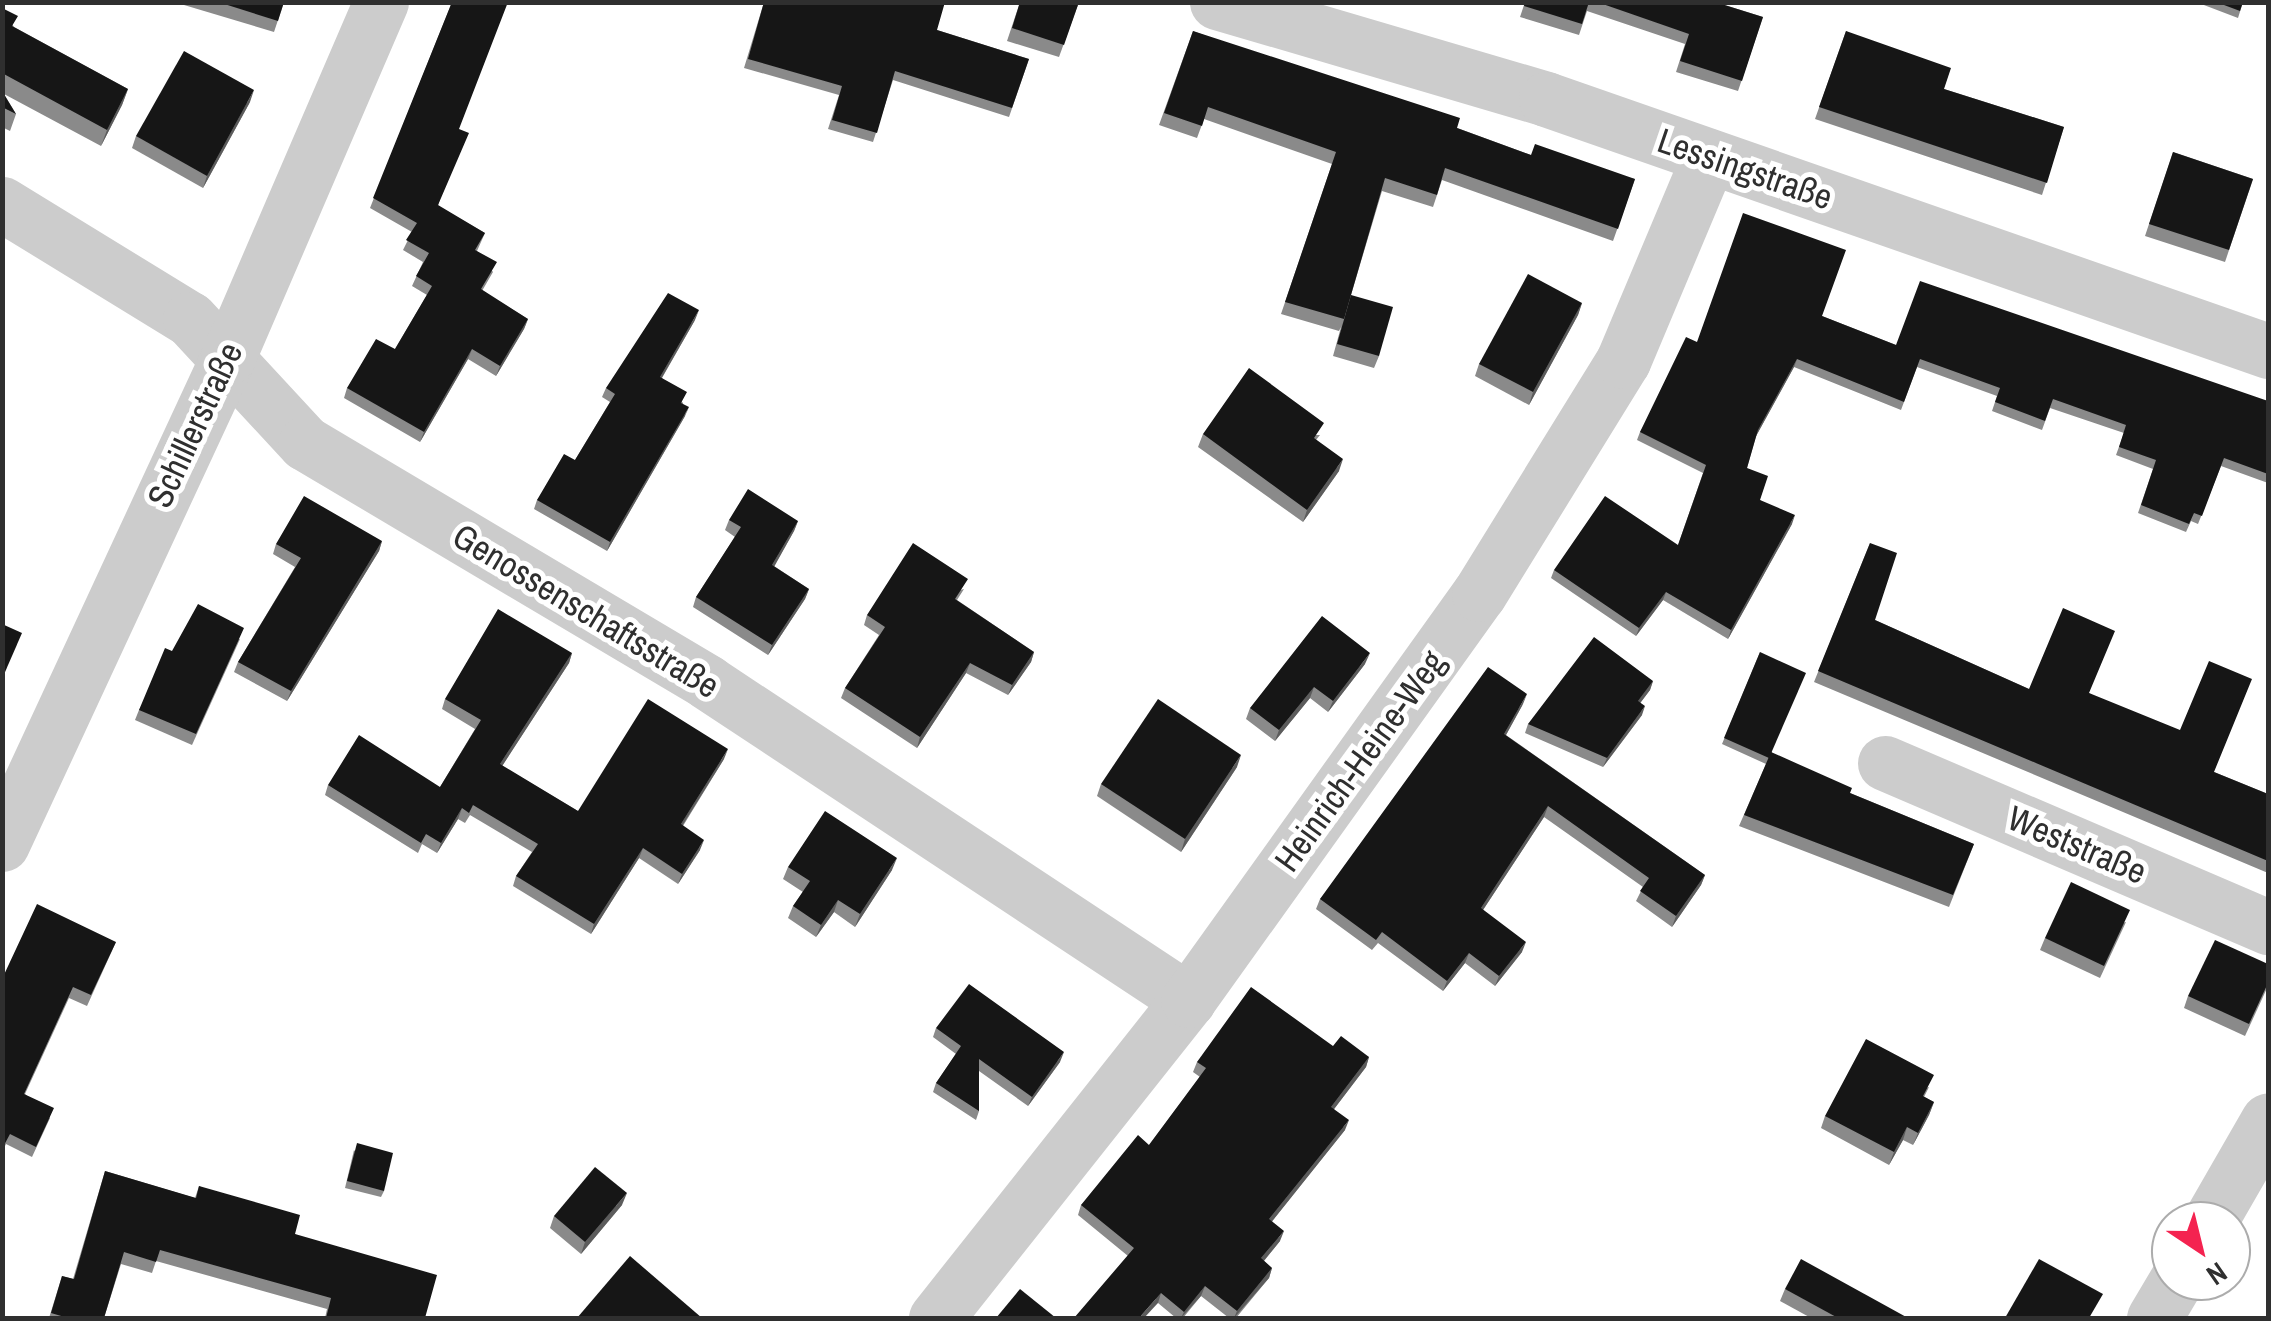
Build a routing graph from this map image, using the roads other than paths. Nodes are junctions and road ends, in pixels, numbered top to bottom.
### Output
1 (381, 2) edge
2 (1218, 2) edge
3 (1709, 156) junction
4 (2, 204) edge
5 (2268, 351) edge
6 (228, 357) junction
7 (1885, 763) dead end
8 (2, 844) edge
9 (2268, 928) edge
10 (1188, 1000) junction
11 (2268, 1120) edge
12 (2221, 1201) edge
13 (936, 1318) edge

1 - 6 street, Schillerstraße
2 - 3 street, Lessingstraße
3 - 5 street, Lessingstraße
3 - 10 street, Heinrich-Heine-Weg
4 - 6 street, Genossenschaftsstraße
6 - 8 street, Schillerstraße
6 - 10 street, Genossenschaftsstraße
7 - 9 street, Weststraße
10 - 13 street, Heinrich-Heine-Weg
11 - 12 street

